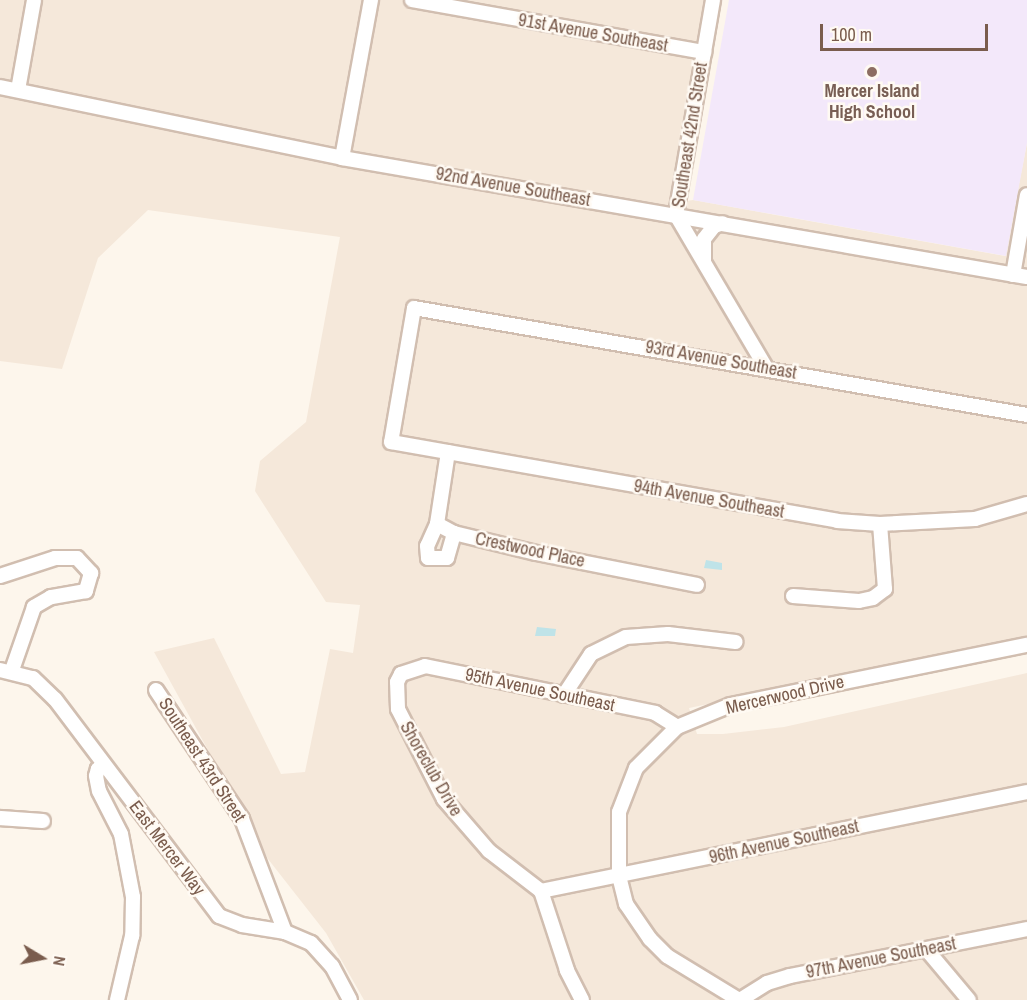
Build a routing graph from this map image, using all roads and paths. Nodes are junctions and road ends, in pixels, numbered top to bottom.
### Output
1 (34, 0) edge
2 (372, 0) edge
3 (412, 0) edge
4 (713, 0) edge
5 (704, 52) junction
6 (0, 87) edge
7 (18, 90) junction
8 (342, 158) junction
9 (1027, 195) edge
10 (676, 215) junction
11 (723, 224) junction
12 (705, 263) junction
13 (1013, 275) junction
14 (1027, 278) edge
15 (766, 368) junction
16 (1027, 415) edge
17 (391, 442) joint
18 (448, 452) junction
19 (1027, 504) edge
20 (437, 524) junction
21 (880, 524) junction
22 (454, 533) junction
23 (0, 576) edge
24 (697, 585) dead end
25 (793, 596) dead end
26 (736, 642) dead end
27 (1027, 645) edge
28 (6, 670) edge
29 (400, 674) joint
30 (156, 690) dead end
31 (564, 695) junction
32 (678, 727) junction
33 (104, 766) junction
34 (1027, 792) edge
35 (0, 818) edge
36 (43, 821) dead end
37 (619, 876) junction
38 (541, 891) junction
39 (1027, 929) edge
40 (285, 932) junction
41 (927, 950) junction
42 (117, 1000) edge
43 (350, 1000) edge
44 (582, 1000) edge
45 (740, 1000) edge
46 (969, 1000) edge

1 - 7 street
2 - 8 street
3 - 5 street, 91st Avenue Southeast
4 - 5 street, Southeast 42nd Street
5 - 10 street, Southeast 42nd Street
6 - 7 street, 92nd Avenue Southeast
7 - 8 street, 92nd Avenue Southeast
8 - 10 street, 92nd Avenue Southeast
9 - 13 street
10 - 11 street, 92nd Avenue Southeast
10 - 12 street, Southeast 42nd Street
11 - 12 street
11 - 13 street, 92nd Avenue Southeast
12 - 15 street, Southeast 42nd Street
13 - 14 street, 92nd Avenue Southeast
15 - 16 street, 93rd Avenue Southeast
15 - 17 street, 93rd Avenue Southeast
17 - 18 street, 94th Avenue Southeast
18 - 20 street
18 - 21 street, 94th Avenue Southeast
19 - 21 street, 94th Avenue Southeast
20 - 22 street, Crestwood Place
20 - 22 street
21 - 25 street
22 - 24 street, Crestwood Place
23 - 28 street
26 - 31 street
27 - 32 street, Mercerwood Drive
28 - 33 street, East Mercer Way
29 - 31 street, 95th Avenue Southeast
29 - 38 street, Shoreclub Drive
30 - 40 street, Southeast 43rd Street
31 - 32 street, 95th Avenue Southeast
32 - 37 street, Mercerwood Drive
33 - 40 street, East Mercer Way
33 - 42 street
34 - 37 street, 96th Avenue Southeast
35 - 36 street
37 - 38 street, 96th Avenue Southeast
37 - 45 street, Mercerwood Drive
38 - 44 street
39 - 41 street, 97th Avenue Southeast
40 - 43 street, East Mercer Way
41 - 45 street, 97th Avenue Southeast
41 - 46 street

